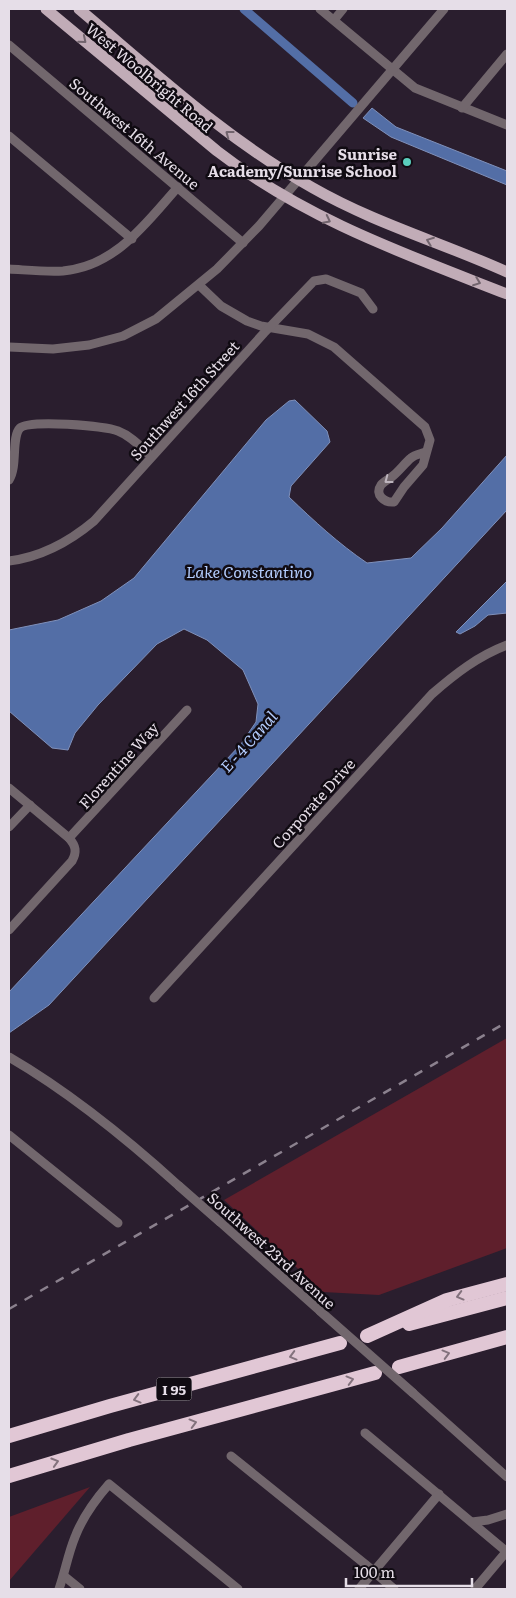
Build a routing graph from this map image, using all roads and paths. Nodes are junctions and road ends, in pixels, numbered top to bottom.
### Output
1 (46, 9) edge
2 (79, 9) edge
3 (320, 9) edge
4 (343, 9) edge
5 (444, 9) edge
6 (334, 20) junction
7 (9, 45) edge
8 (507, 54) edge
9 (392, 70) junction
10 (462, 108) junction
11 (507, 125) edge
12 (9, 136) edge
13 (299, 180) junction
14 (178, 187) junction
15 (284, 197) junction
16 (132, 239) junction
17 (243, 243) junction
18 (9, 269) edge
19 (507, 272) edge
20 (199, 285) junction
21 (507, 294) edge
22 (373, 309) dead end
23 (269, 327) junction
24 (9, 347) edge
25 (426, 452) junction
26 (151, 456) junction
27 (9, 480) edge
28 (9, 562) edge
29 (507, 645) edge
30 (187, 710) dead end
31 (9, 788) edge
32 (30, 805) junction
33 (9, 827) edge
34 (70, 838) junction
35 (9, 930) edge
36 (154, 998) dead end
37 (9, 1057) edge
38 (9, 1135) edge
39 (118, 1223) dead end
40 (507, 1284) edge
41 (507, 1298) edge
42 (507, 1337) edge
43 (340, 1343) dead end
44 (399, 1366) dead end
45 (375, 1373) dead end
46 (365, 1433) dead end
47 (9, 1436) edge
48 (231, 1456) dead end
49 (9, 1476) edge
50 (507, 1476) edge
51 (439, 1494) junction
52 (507, 1514) edge
53 (472, 1522) junction
54 (507, 1551) edge
55 (374, 1572) junction
56 (64, 1576) junction
57 (59, 1589) edge
58 (80, 1589) edge
59 (238, 1589) edge
60 (359, 1589) edge
61 (394, 1589) edge
62 (475, 1589) edge

1 -> 15 main road, West Woolbright Road
13 -> 2 main road, West Woolbright Road
3 - 6 street
4 - 6 street
5 - 9 street
6 - 9 street
7 - 14 street, Southwest 16th Avenue
8 - 10 street
9 - 10 street
9 - 13 street
10 - 11 street
12 - 16 street
13 - 15 street
19 -> 13 main road, West Woolbright Road
14 - 16 street
14 - 17 street, Southwest 16th Avenue
15 - 17 street
15 -> 21 main road, West Woolbright Road
16 - 18 street
17 - 20 street
20 - 23 street
20 - 24 street
22 - 23 street, Southwest 16th Street
23 - 25 street
23 - 26 street, Southwest 16th Street
25 -> 25 street
26 - 27 street
26 - 28 street, Southwest 16th Street
29 - 36 street, Corporate Drive
30 - 34 street, Florentine Way
31 - 32 street
32 - 33 street
32 - 34 street
34 - 35 street
37 - 50 street, Southwest 23rd Avenue, bridge
38 - 39 street
40 -> 41 highway
44 -> 42 highway
43 -> 47 highway, I 95
49 -> 45 highway, I 95
46 - 51 street
48 - 55 street
51 - 53 street
51 - 55 street
52 - 53 street
53 - 54 street
54 - 62 street
55 - 60 street
55 - 61 street
56 - 57 street
56 - 58 street
56 - 59 street

